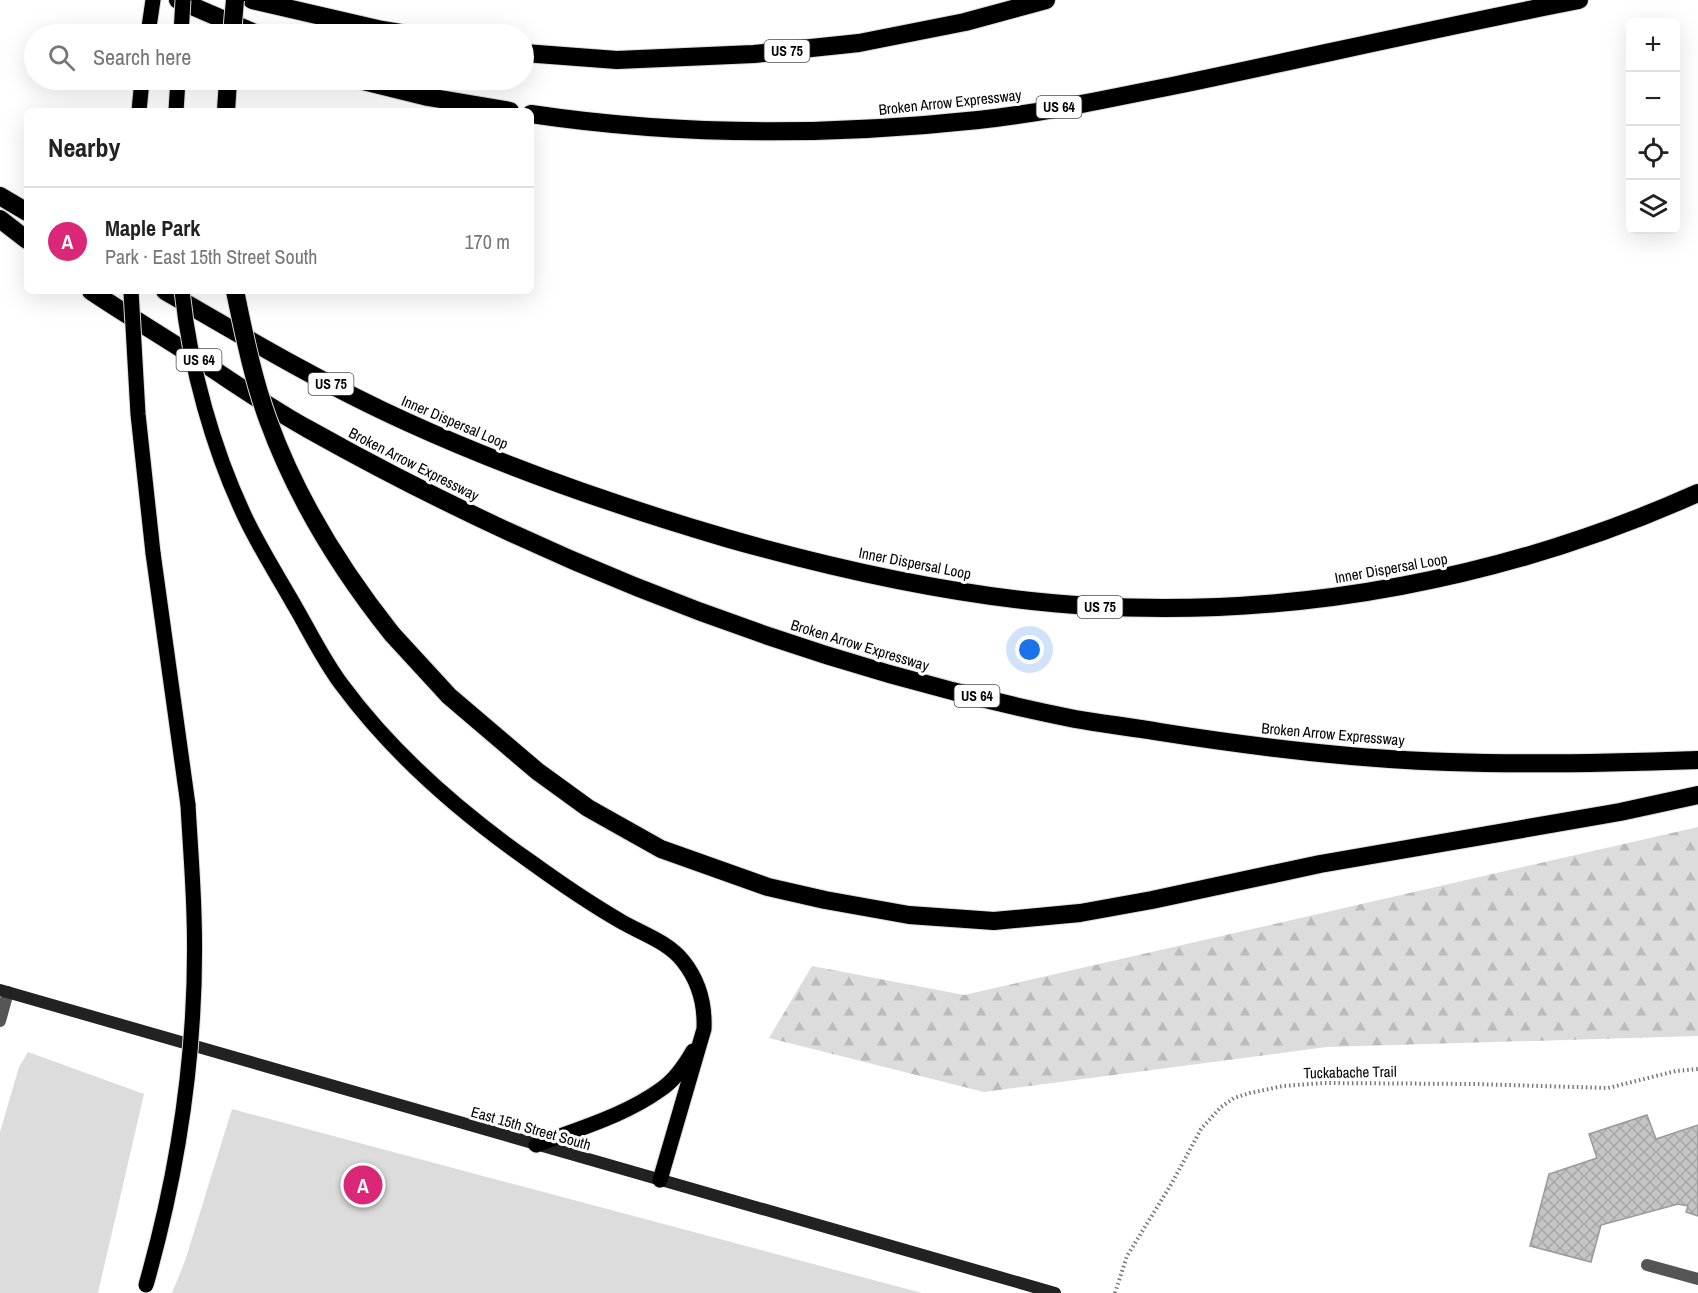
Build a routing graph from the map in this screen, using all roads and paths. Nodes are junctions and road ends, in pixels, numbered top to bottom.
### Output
1 (153, 0) edge
2 (178, 0) edge
3 (183, 0) edge
4 (235, 0) edge
5 (252, 0) edge
6 (1046, 0) edge
7 (1579, 0) edge
8 (149, 24) edge
9 (182, 24) edge
10 (233, 24) edge
11 (234, 24) edge
12 (356, 24) edge
13 (534, 54) edge
14 (141, 90) edge
15 (177, 90) edge
16 (227, 90) edge
17 (400, 90) edge
18 (139, 108) edge
19 (176, 108) edge
20 (226, 108) edge
21 (492, 108) edge
22 (534, 114) edge
23 (0, 196) edge
24 (24, 210) edge
25 (0, 219) edge
26 (24, 238) edge
27 (97, 294) edge
28 (131, 294) edge
29 (170, 294) edge
30 (182, 294) edge
31 (236, 294) edge
32 (1698, 493) edge
33 (1698, 760) edge
34 (1698, 795) edge
35 (4, 991) edge
36 (0, 1021) edge
37 (704, 1029) junction
38 (1698, 1069) edge
39 (536, 1145) junction
40 (660, 1180) junction
41 (1647, 1265) dead end
42 (1698, 1279) edge
43 (144, 1289) edge
44 (1055, 1293) edge
45 (1115, 1293) edge

1 - 8 main road
2 - 11 highway
3 - 9 main road, bridge
4 - 10 highway, bridge
5 - 12 highway
6 - 13 highway, US 75
7 - 22 highway, Broken Arrow Expressway / US 64
14 - 18 main road
15 - 19 main road
16 - 20 highway
17 - 21 highway
23 - 24 highway
25 - 26 highway
27 - 33 highway, Broken Arrow Expressway / US 64
28 - 43 main road, bridge
29 - 32 highway, Inner Dispersal Loop / US 75
30 - 37 main road, bridge
31 - 34 highway, bridge
35 - 36 street
35 - 39 main road, East 15th Street South
37 - 39 main road
37 - 40 main road
38 - 45 path, Tuckabache Trail
39 - 40 main road, East 15th Street South
40 - 44 main road, East 15th Street South
41 - 42 street

